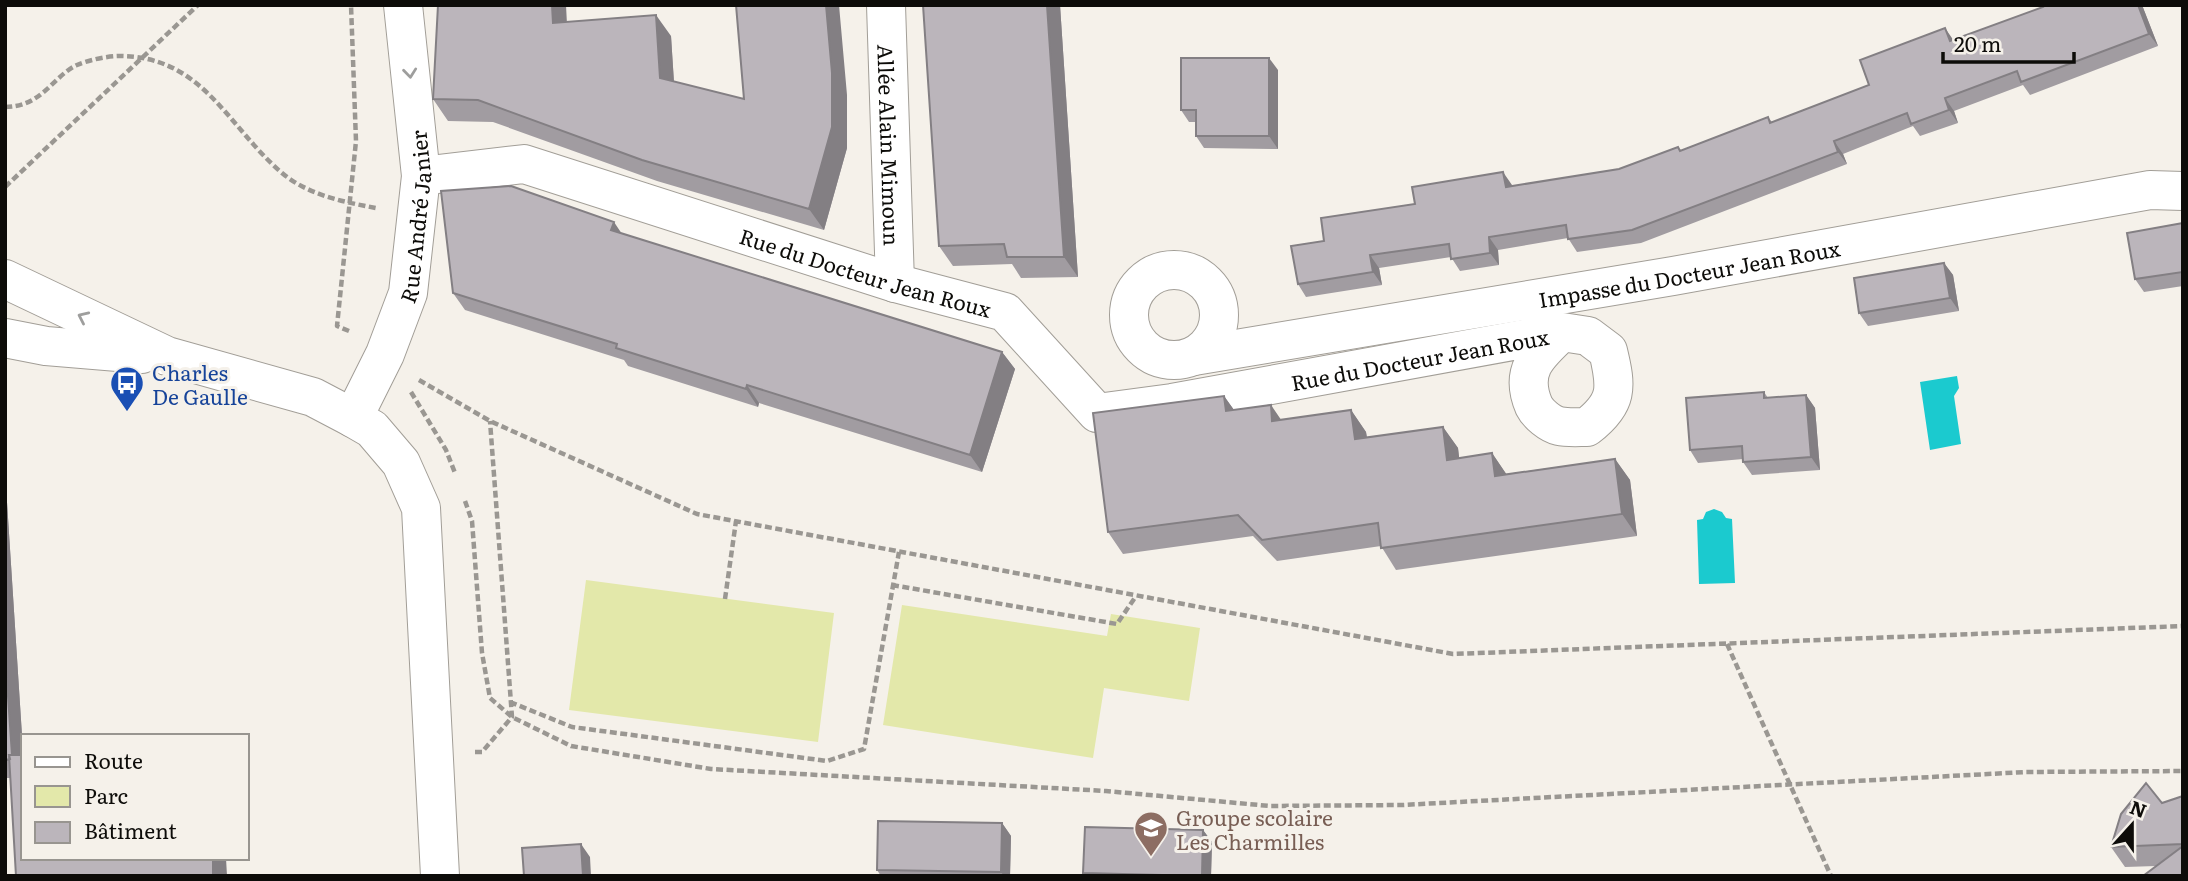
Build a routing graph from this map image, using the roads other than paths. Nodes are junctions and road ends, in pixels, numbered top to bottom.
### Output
1 (403, 5) edge
2 (886, 5) edge
3 (421, 176) junction
4 (2183, 191) edge
5 (5, 279) edge
6 (895, 283) junction
7 (1562, 332) dead end
8 (5, 338) edge
9 (167, 356) junction
10 (1195, 356) dead end
11 (353, 418) junction
12 (440, 876) edge

1 -> 3 street, Rue André Janier
2 - 6 street, Allée Alain Mimoun
3 - 6 street, Rue du Docteur Jean Roux
3 - 11 street, Rue André Janier
4 - 10 street, Impasse du Docteur Jean Roux
9 -> 5 street
6 - 7 street, Rue du Docteur Jean Roux
8 - 9 street
9 - 11 street
11 - 12 street

